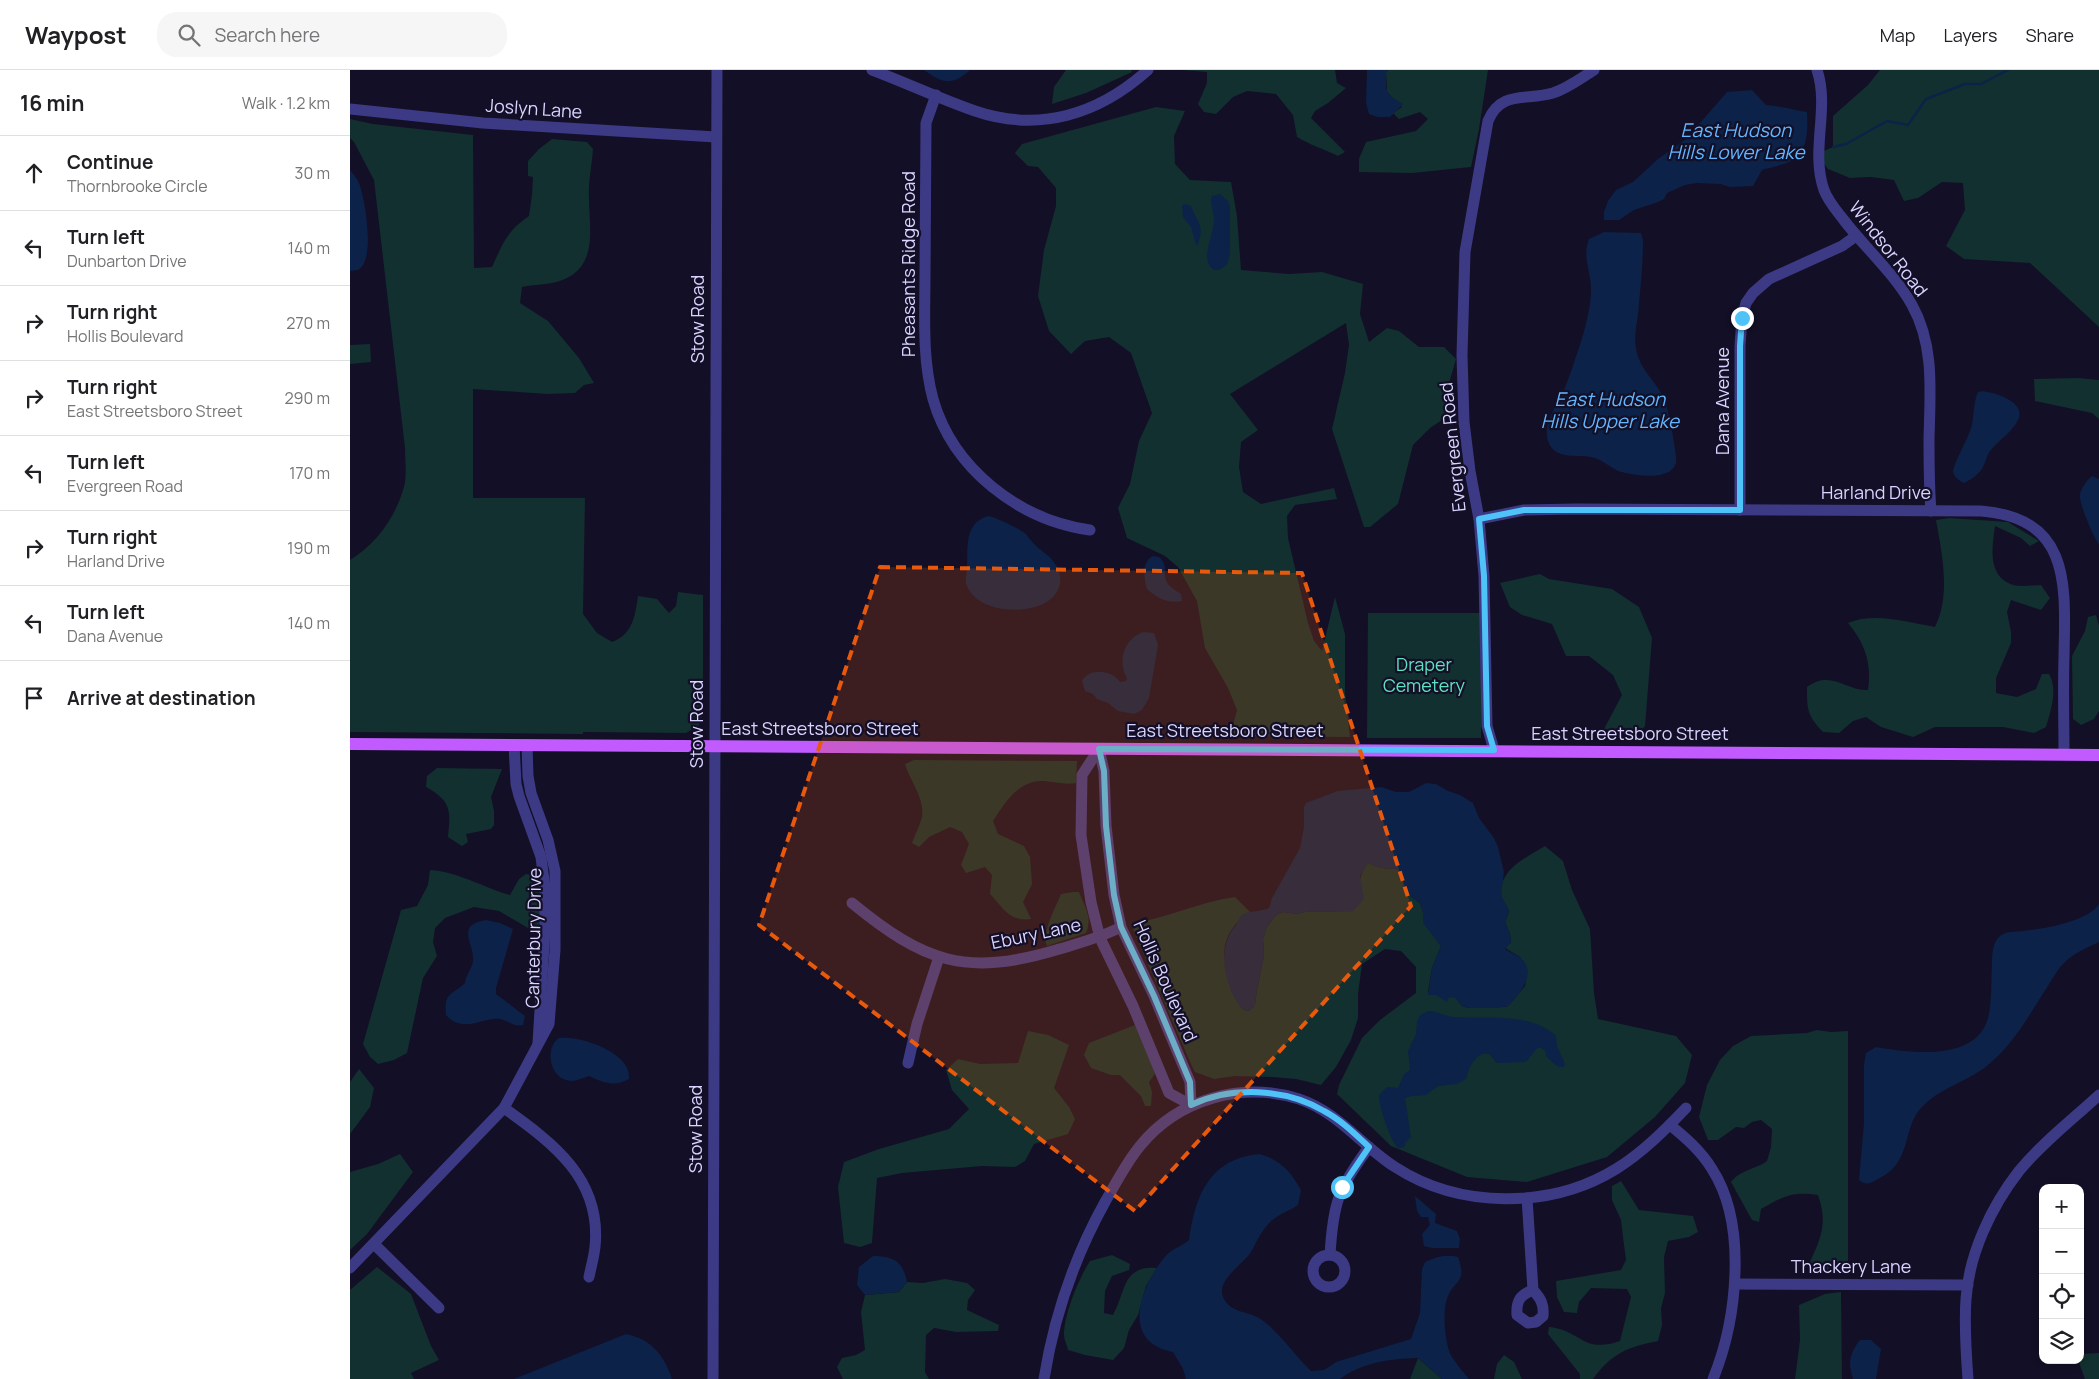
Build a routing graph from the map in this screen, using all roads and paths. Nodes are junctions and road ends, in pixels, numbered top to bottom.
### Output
1 (717, 70) edge
2 (872, 70) edge
3 (1148, 70) edge
4 (1594, 70) edge
5 (1817, 70) edge
6 (936, 95) junction
7 (350, 109) edge
8 (716, 137) junction
9 (1856, 236) junction
10 (1740, 510) junction
11 (1931, 511) junction
12 (1479, 519) junction
13 (1090, 530) dead end
14 (350, 744) edge
15 (521, 745) junction
16 (714, 746) junction
17 (1099, 749) junction
18 (1494, 750) junction
19 (2064, 754) junction
20 (2099, 755) edge
21 (852, 904) dead end
22 (1121, 927) junction
23 (1100, 938) junction
24 (939, 957) junction
25 (908, 1064) dead end
26 (2099, 1096) edge
27 (1191, 1105) junction
28 (504, 1108) junction
29 (1686, 1108) dead end
30 (1670, 1125) junction
31 (1369, 1147) junction
32 (1526, 1198) junction
33 (374, 1244) junction
34 (1330, 1255) dead end
35 (350, 1268) edge
36 (589, 1277) dead end
37 (1735, 1284) junction
38 (1968, 1284) junction
39 (1533, 1290) dead end
40 (439, 1308) dead end
41 (713, 1379) edge
42 (1044, 1379) edge
43 (1713, 1379) edge
44 (1968, 1379) edge

1 - 8 street, Stow Road
2 - 6 street
3 - 6 street
4 - 12 street, Evergreen Road
5 - 9 street, Windsor Road
6 - 13 street, Pheasants Ridge Road
7 - 8 street, Joslyn Lane
8 - 16 street, Stow Road
9 - 10 street, Dana Avenue
9 - 11 street, Windsor Road
10 - 11 street, Harland Drive
10 - 12 street, Harland Drive
11 - 19 street, Harland Drive
12 - 18 street, Evergreen Road
14 - 15 main road, East Streetsboro Street
15 - 16 main road, East Streetsboro Street
15 - 28 street, Canterbury Drive
16 - 17 main road, East Streetsboro Street
16 - 41 street, Stow Road
17 - 18 main road, East Streetsboro Street
17 - 22 street, Hollis Boulevard
17 - 23 street
18 - 19 main road, East Streetsboro Street
19 - 20 main road, East Streetsboro Street
21 - 24 street, Ebury Lane
22 - 23 street, Ebury Lane
22 - 27 street, Hollis Boulevard
23 - 24 street, Ebury Lane
23 - 27 street
24 - 25 street
26 - 38 street
27 - 31 street
27 - 42 street
28 - 33 street, Canterbury Drive
28 - 36 street
29 - 30 street
30 - 32 street
30 - 37 street
31 - 32 street
31 - 34 street
32 - 39 street
33 - 35 street, Canterbury Drive
33 - 40 street
37 - 38 street, Thackery Lane
37 - 43 street
38 - 44 street

